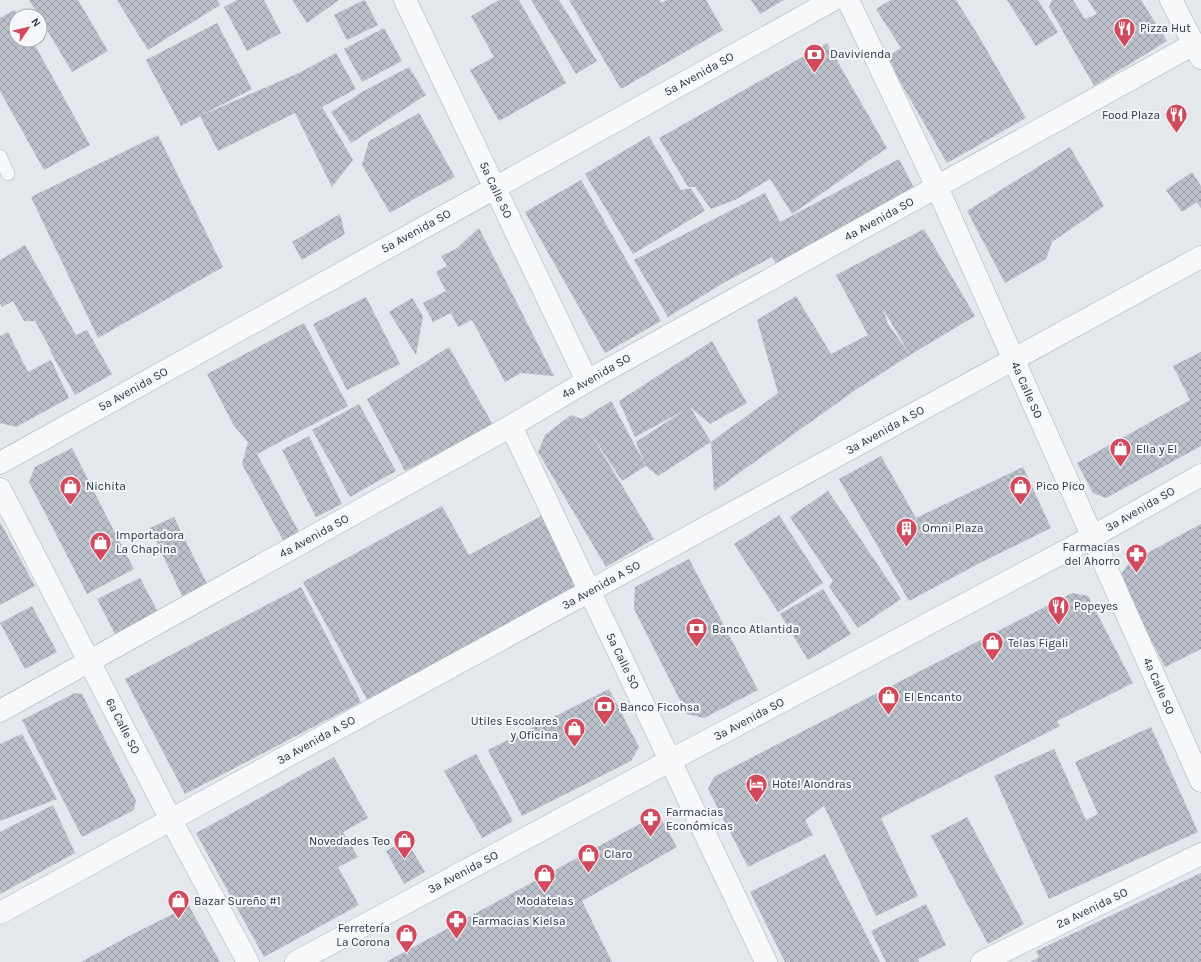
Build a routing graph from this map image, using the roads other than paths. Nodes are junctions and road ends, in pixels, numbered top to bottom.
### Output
1 (405, 0) edge
2 (832, 0) edge
3 (848, 0) edge
4 (1170, 0) edge
5 (1197, 51) edge
6 (0, 156) edge
7 (8, 174) dead end
8 (937, 187) junction
9 (495, 188) junction
10 (1201, 257) edge
11 (1014, 359) junction
12 (586, 381) junction
13 (511, 426) junction
14 (0, 463) edge
15 (1201, 475) edge
16 (0, 489) edge
17 (1092, 536) junction
18 (589, 591) junction
19 (89, 661) junction
20 (0, 711) edge
21 (671, 760) junction
22 (1201, 781) edge
23 (171, 820) junction
24 (1201, 854) edge
25 (0, 913) edge
26 (248, 962) edge
27 (296, 962) edge
28 (766, 962) edge
29 (982, 962) edge

1 - 9 street, 5a Calle SO
2 - 9 street, 5a Avenida SO
3 - 8 street, 4a Calle SO
4 - 5 street
5 - 8 street, 4a Avenida SO
6 - 7 lane
8 - 11 street, 4a Calle SO
8 - 12 street, 4a Avenida SO
9 - 12 street, 5a Calle SO
9 - 14 street, 5a Avenida SO
10 - 11 street, 3a Avenida A SO
11 - 17 street, 4a Calle SO
11 - 18 street, 3a Avenida A SO
12 - 13 street, 4a Avenida SO
13 - 18 street, 5a Calle SO
13 - 19 street, 4a Avenida SO
15 - 17 street, 3a Avenida SO
16 - 19 street, 6a Calle SO
17 - 21 street, 3a Avenida SO
17 - 22 street, 4a Calle SO
18 - 21 street, 5a Calle SO
18 - 23 street, 3a Avenida A SO
19 - 20 street, 4a Avenida SO
19 - 23 street, 6a Calle SO
21 - 27 street, 3a Avenida SO
21 - 28 street, 5a Calle SO
23 - 25 street, 3a Avenida A SO
23 - 26 street, 6a Calle SO
24 - 29 street, 2a Avenida SO

